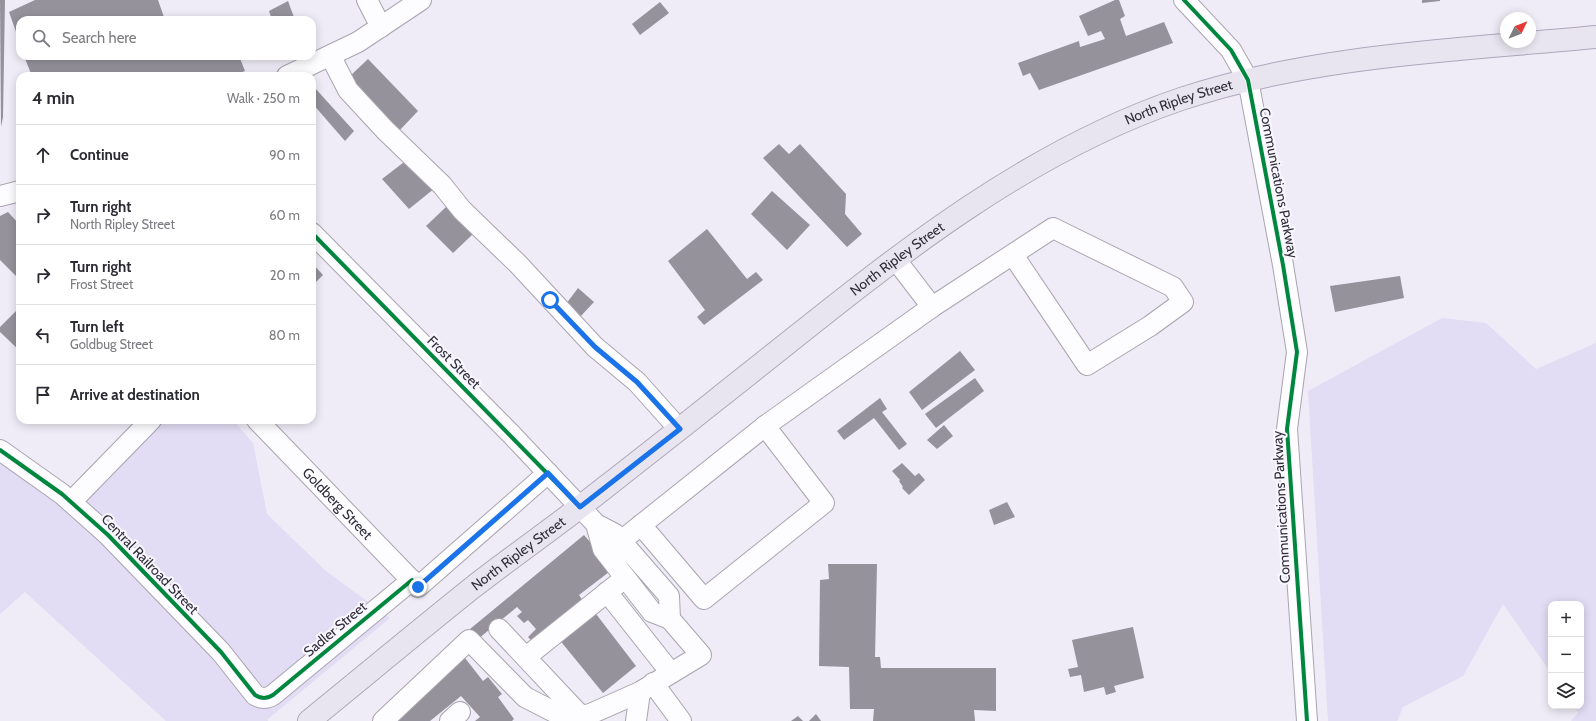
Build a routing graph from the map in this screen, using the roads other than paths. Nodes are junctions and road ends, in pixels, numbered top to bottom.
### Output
1 (367, 0) edge
2 (421, 0) edge
3 (1184, 0) edge
4 (381, 26) junction
5 (1596, 37) edge
6 (330, 57) junction
7 (296, 72) edge
8 (1248, 80) junction
9 (16, 192) edge
10 (0, 196) edge
11 (316, 237) edge
12 (1013, 255) junction
13 (896, 260) junction
14 (932, 307) junction
15 (147, 424) edge
16 (261, 424) edge
17 (765, 426) junction
18 (680, 429) junction
19 (0, 450) edge
20 (548, 473) junction
21 (71, 502) junction
22 (580, 507) junction
23 (596, 524) junction
24 (641, 525) junction
25 (621, 541) junction
26 (625, 578) junction
27 (415, 584) junction
28 (607, 592) junction
29 (670, 619) junction
30 (499, 629) dead end
31 (526, 658) junction
32 (671, 673) junction
33 (647, 687) junction
34 (273, 695) joint
35 (550, 717) edge
36 (579, 718) edge
37 (674, 719) edge
38 (309, 721) edge
39 (383, 721) edge
40 (636, 721) edge
41 (1307, 721) edge

1 - 4 street
2 - 4 street
3 - 8 street, Communications Parkway
4 - 6 street
5 - 8 main road, North Ripley Street
6 - 7 street
6 - 18 street
8 - 13 main road, North Ripley Street
8 - 41 street, Communications Parkway
9 - 10 street
11 - 20 street, Frost Street
12 - 12 street
12 - 14 street
13 - 14 street
13 - 18 main road, North Ripley Street
14 - 17 street
15 - 21 street
16 - 27 street, Goldberg Street
17 - 24 street
17 - 24 street
18 - 22 main road, North Ripley Street
19 - 21 street, Central Railroad Street
20 - 22 street, Frost Street
20 - 27 street, Sadler Street
21 - 34 street, Central Railroad Street
22 - 23 street, Frost Street
22 - 38 main road, North Ripley Street
23 - 25 street
23 - 26 street
24 - 25 street
25 - 29 street
26 - 28 street
26 - 29 street
27 - 34 street, Sadler Street
28 - 31 street
28 - 32 street
29 - 32 street
30 - 31 street
31 - 36 street
32 - 33 street
33 - 36 street
33 - 37 street
33 - 40 street
35 - 36 street
35 - 39 street

